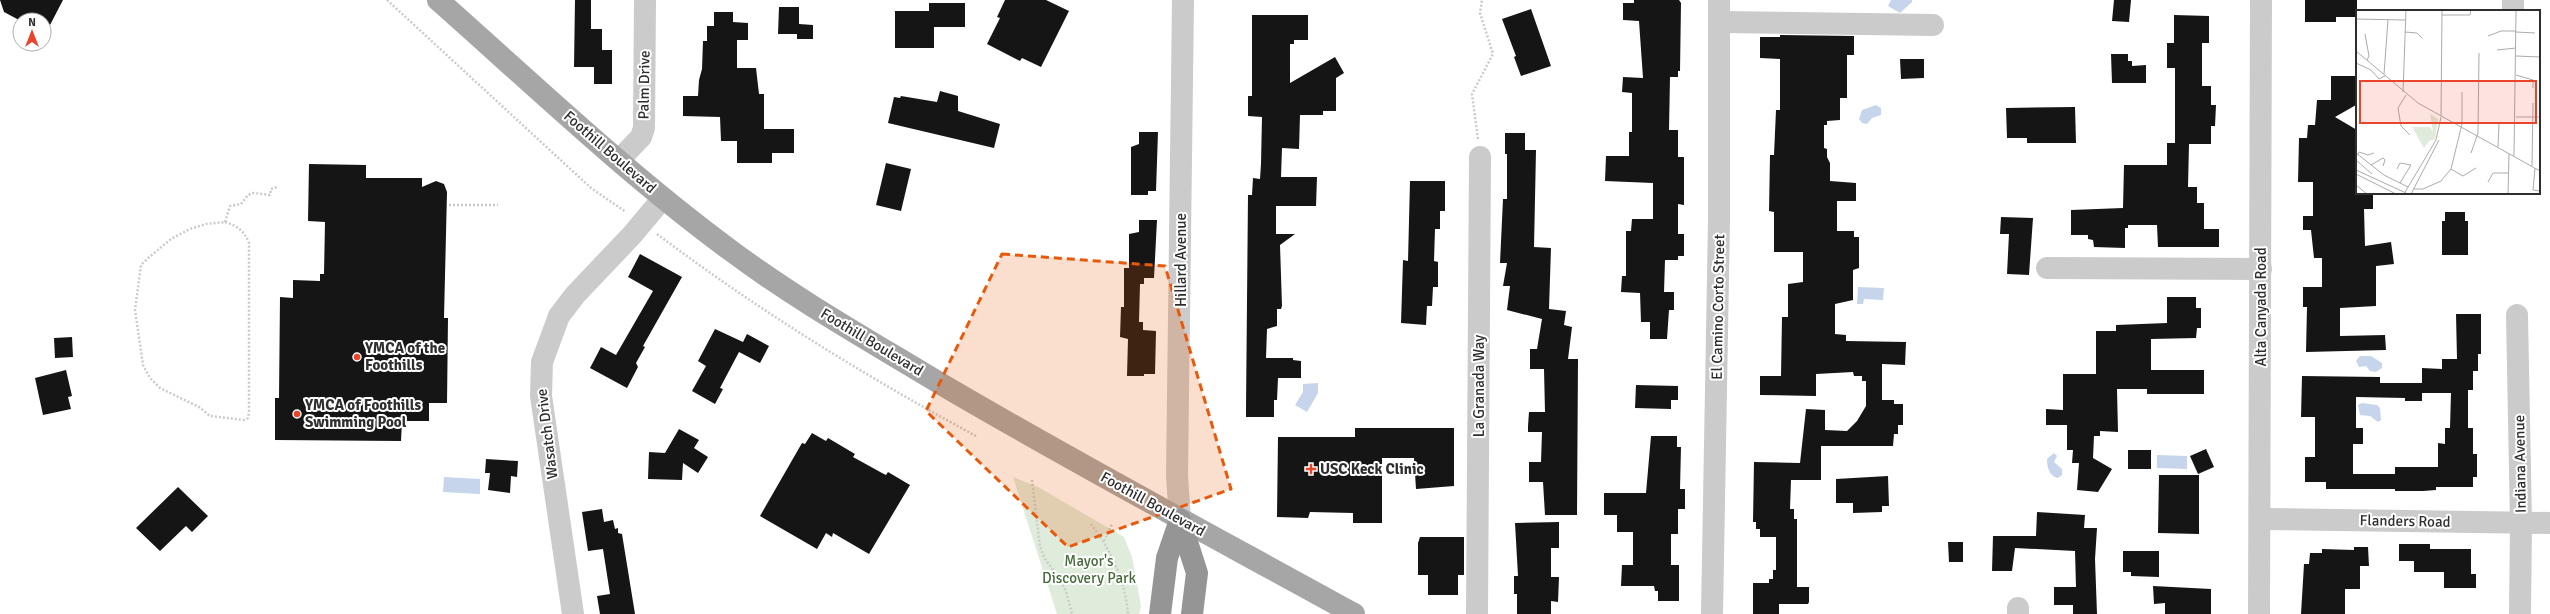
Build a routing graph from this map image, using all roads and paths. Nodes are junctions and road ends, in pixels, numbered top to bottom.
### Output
1 (387, 0) edge
2 (438, 0) edge
3 (645, 0) edge
4 (1182, 0) edge
5 (1482, 0) edge
6 (1719, 0) edge
7 (2261, 0) edge
8 (1719, 22) junction
9 (1933, 25) dead end
10 (1480, 157) joint
11 (619, 160) junction
12 (277, 187) dead end
13 (662, 198) junction
14 (498, 205) dead end
15 (449, 206) dead end
16 (226, 222) junction
17 (642, 223) junction
18 (2047, 268) dead end
19 (2261, 269) junction
20 (2517, 315) dead end
21 (976, 436) dead end
22 (1032, 480) dead end
23 (2260, 519) junction
24 (1180, 520) junction
25 (2521, 523) junction
26 (1091, 524) dead end
27 (1112, 524) dead end
28 (2550, 524) edge
29 (1104, 542) junction
30 (573, 614) edge
31 (1072, 614) edge
32 (1128, 614) edge
33 (1160, 614) edge
34 (1192, 614) edge
35 (1354, 614) edge
36 (1477, 614) edge
37 (1712, 614) edge
38 (2259, 614) edge
39 (2520, 614) edge

1 - 17 path
2 - 11 main road, Foothill Boulevard
3 - 11 street, Palm Drive
4 - 24 street, Hillard Avenue
5 - 10 path
6 - 8 street, El Camino Corto Street
7 - 19 street, Alta Canyada Road
8 - 9 street
8 - 37 street, El Camino Corto Street
10 - 36 street, La Granada Way
11 - 13 main road, Foothill Boulevard
12 - 16 path
13 - 17 street, Wasatch Drive
13 - 24 main road, Foothill Boulevard
14 - 15 path
16 - 16 path
17 - 21 path
17 - 30 street, Wasatch Drive
18 - 19 street
19 - 23 street, Alta Canyada Road
20 - 25 street, Indiana Avenue
22 - 31 path
23 - 25 street, Flanders Road
23 - 38 street, Alta Canyada Road
24 - 33 highway, Hillard Avenue
24 - 34 highway, Hillard Avenue
24 - 35 main road, Foothill Boulevard
25 - 28 street, Flanders Road
25 - 39 street, Indiana Avenue
26 - 29 path
27 - 29 path
29 - 32 path

